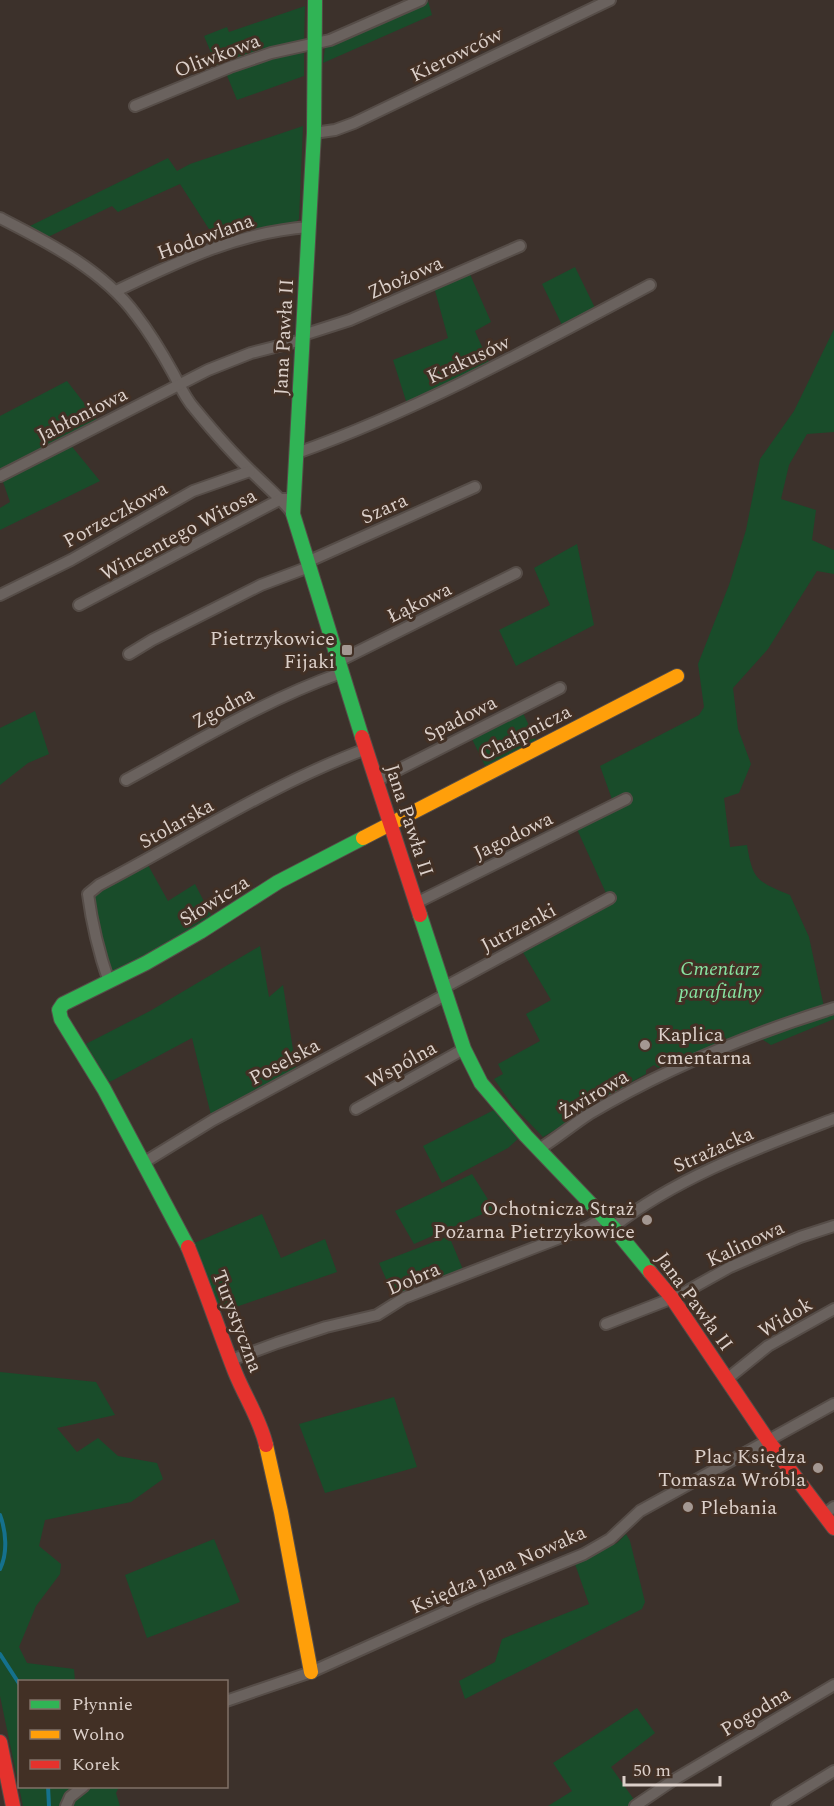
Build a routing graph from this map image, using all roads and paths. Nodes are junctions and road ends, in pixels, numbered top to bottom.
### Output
1 (315, 0) edge
2 (421, 0) edge
3 (610, 0) edge
4 (315, 43) junction
5 (135, 106) dead end
6 (314, 133) junction
7 (0, 218) edge
8 (309, 227) junction
9 (520, 246) dead end
10 (650, 285) dead end
11 (116, 291) junction
12 (302, 337) junction
13 (180, 386) junction
14 (297, 453) junction
15 (250, 471) junction
16 (0, 476) edge
17 (475, 487) dead end
18 (288, 499) junction
19 (308, 564) junction
20 (516, 573) dead end
21 (0, 595) edge
22 (79, 605) dead end
23 (129, 654) dead end
24 (339, 668) junction
25 (677, 676) dead end
26 (560, 688) dead end
27 (366, 749) junction
28 (126, 780) dead end
29 (376, 781) junction
30 (626, 799) dead end
31 (391, 823) junction
32 (610, 897) dead end
33 (416, 903) junction
34 (109, 982) junction
35 (444, 991) junction
36 (834, 1008) edge
37 (59, 1010) joint
38 (464, 1050) junction
39 (357, 1109) dead end
40 (834, 1119) edge
41 (539, 1149) junction
42 (143, 1163) junction
43 (609, 1222) junction
44 (834, 1226) edge
45 (672, 1298) junction
46 (834, 1309) edge
47 (606, 1324) dead end
48 (231, 1360) junction
49 (727, 1379) junction
50 (834, 1404) edge
51 (769, 1442) junction
52 (829, 1511) edge
53 (834, 1528) edge
54 (311, 1672) junction
55 (834, 1685) edge
56 (228, 1700) edge
57 (0, 1747) edge
58 (834, 1771) edge
59 (81, 1788) edge
60 (14, 1806) edge
61 (66, 1806) edge
62 (635, 1806) edge
63 (777, 1806) edge

1 - 4 street, Jana Pawła II
2 - 4 street, Oliwkowa
3 - 6 street, Kierowców
4 - 5 street, Oliwkowa
4 - 6 street, Jana Pawła II
6 - 8 street, Jana Pawła II
7 - 11 street
8 - 11 street, Hodowlana
8 - 12 street, Jana Pawła II
9 - 12 street, Zbożowa
10 - 14 street, Krakusów
11 - 13 street
12 - 13 street, Zbożowa
12 - 14 street, Jana Pawła II
13 - 15 street
13 - 16 street, Jabłoniowa
14 - 18 street, Jana Pawła II
15 - 18 street
15 - 21 street, Porzeczkowa
17 - 19 street, Szara
18 - 19 street, Jana Pawła II
18 - 22 street, Wincentego Witosa
19 - 23 street, Szara
19 - 24 street, Jana Pawła II
20 - 24 street, Łąkowa
24 - 27 street, Jana Pawła II
24 - 28 street, Zgodna
25 - 31 street, Chałpnicza
26 - 29 street, Spadowa
27 - 29 street, Jana Pawła II
27 - 34 street, Stolarska
29 - 31 street, Jana Pawła II
30 - 33 street, Jagodowa
31 - 33 street, Jana Pawła II
31 - 34 street, Słowicza
32 - 35 street, Jutrzenki
33 - 35 street, Jana Pawła II
34 - 37 street, Słowicza
35 - 38 street, Jana Pawła II
35 - 42 street, Poselska
36 - 41 street, Żwirowa
37 - 42 street, Turystyczna
38 - 39 street, Wspólna
38 - 41 street, Jana Pawła II
40 - 43 street, Strażacka
41 - 43 street, Jana Pawła II
42 - 48 street, Turystyczna
43 - 45 street, Jana Pawła II
43 - 48 street, Dobra
44 - 45 street, Kalinowa
45 - 47 street, Kalinowa
45 - 49 street, Jana Pawła II
46 - 49 street, Widok
48 - 54 street, Turystyczna
49 - 51 street, Jana Pawła II
50 - 51 street, Księdza Jana Nowaka
51 - 52 street, Jana Pawła II
51 - 54 street, Księdza Jana Nowaka
52 - 53 street, Jana Pawła II
54 - 56 street, Księdza Jana Nowaka
55 - 62 street, Pogodna
57 - 60 street
58 - 63 street
59 - 61 street

